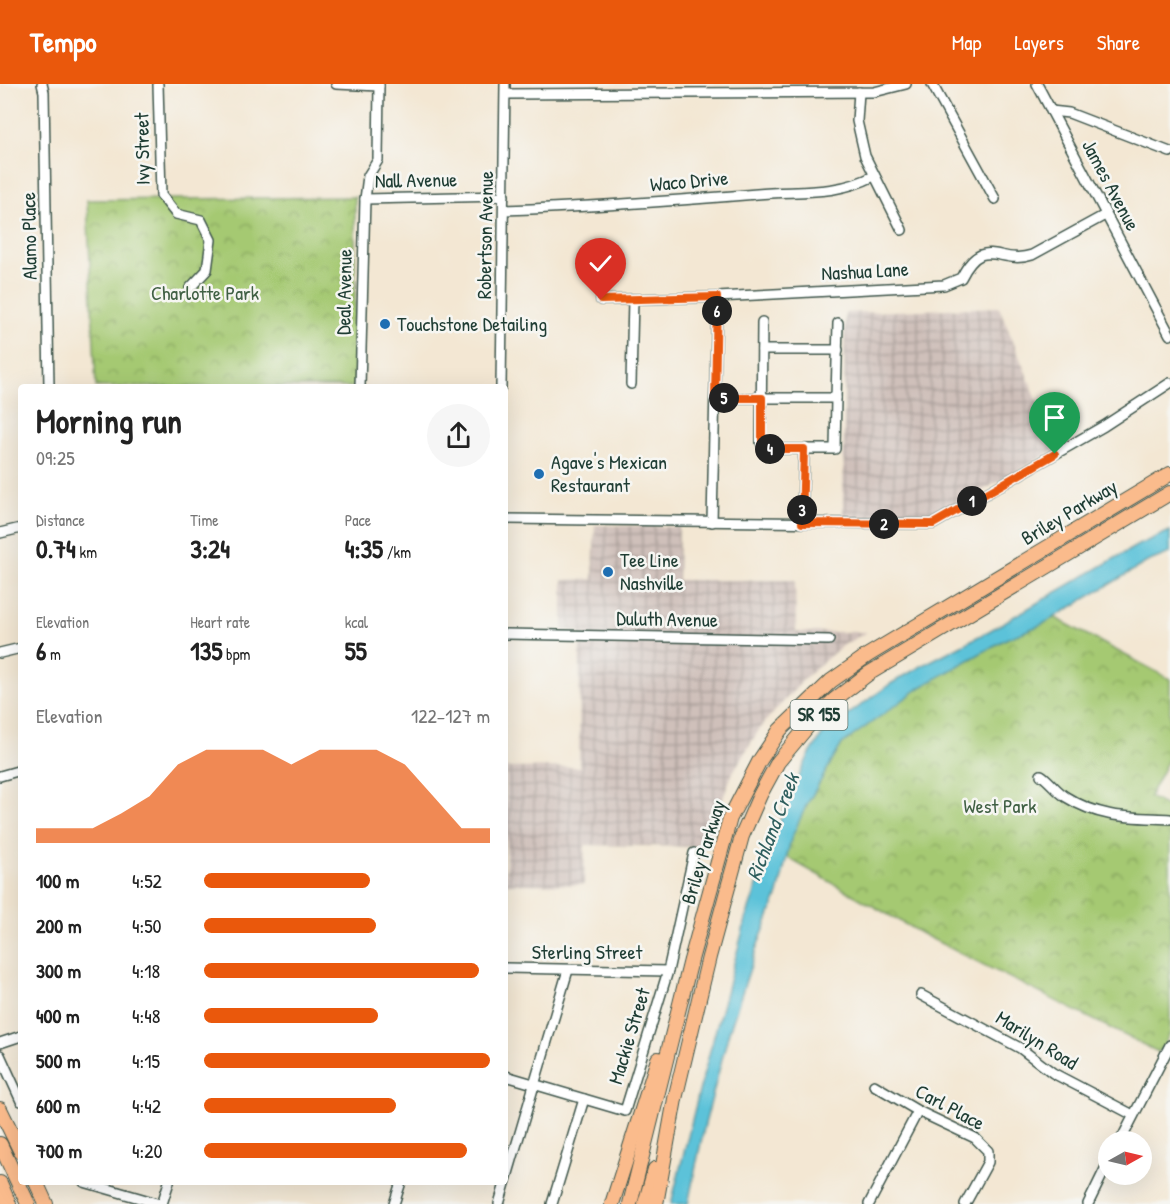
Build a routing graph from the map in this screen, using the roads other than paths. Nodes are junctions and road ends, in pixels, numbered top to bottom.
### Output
1 (42, 84) edge
2 (158, 84) edge
3 (336, 84) edge
4 (906, 84) edge
5 (932, 84) edge
6 (1037, 84) edge
7 (354, 85) edge
8 (379, 85) edge
9 (506, 89) edge
10 (859, 92) junction
11 (1051, 111) junction
12 (1170, 152) edge
13 (874, 176) junction
14 (504, 196) junction
15 (365, 198) junction
16 (995, 199) dead end
17 (504, 210) junction
18 (1106, 215) junction
19 (902, 230) dead end
20 (190, 288) dead end
21 (717, 297) junction
22 (633, 299) junction
23 (601, 300) dead end
24 (762, 322) dead end
25 (838, 323) dead end
26 (1170, 335) edge
27 (762, 350) junction
28 (838, 350) junction
29 (1170, 383) edge
30 (50, 384) edge
31 (360, 384) edge
32 (501, 384) edge
33 (631, 384) dead end
34 (715, 398) junction
35 (762, 398) junction
36 (836, 398) junction
37 (804, 449) junction
38 (1170, 474) edge
39 (1170, 493) edge
40 (508, 519) edge
41 (712, 522) junction
42 (802, 523) junction
43 (18, 529) edge
44 (0, 533) edge
45 (508, 634) edge
46 (829, 640) dead end
47 (18, 649) edge
48 (0, 653) edge
49 (18, 771) edge
50 (1041, 775) dead end
51 (0, 776) edge
52 (1170, 819) edge
53 (694, 853) dead end
54 (691, 960) junction
55 (508, 968) edge
56 (568, 970) junction
57 (668, 971) junction
58 (921, 995) dead end
59 (18, 1037) edge
60 (0, 1043) edge
61 (1170, 1046) edge
62 (0, 1055) edge
63 (1160, 1064) junction
64 (1170, 1069) edge
65 (508, 1077) edge
66 (536, 1084) junction
67 (874, 1085) dead end
68 (18, 1094) edge
69 (584, 1099) junction
70 (675, 1099) junction
71 (0, 1109) edge
72 (918, 1111) junction
73 (1133, 1115) junction
74 (1125, 1131) edge
75 (0, 1144) edge
76 (18, 1146) edge
77 (508, 1175) edge
78 (0, 1183) edge
79 (18, 1183) edge
80 (1098, 1184) edge
81 (19, 1185) edge
82 (37, 1185) edge
83 (94, 1185) edge
84 (168, 1185) edge
85 (400, 1185) edge
86 (505, 1185) edge
87 (0, 1194) edge
88 (4, 1204) edge
89 (9, 1204) edge
90 (28, 1204) edge
91 (46, 1204) edge
92 (161, 1204) edge
93 (394, 1204) edge
94 (499, 1204) edge
95 (552, 1204) edge
96 (612, 1204) edge
97 (630, 1204) edge
98 (645, 1204) edge
99 (657, 1204) edge
100 (869, 1204) edge
101 (965, 1204) edge
102 (1088, 1204) edge

1 - 30 street, Alamo Place
2 - 20 street, Ivy Street
3 - 7 street
4 - 10 street
5 - 16 street
6 - 11 street, James Avenue
7 - 8 street
8 - 15 street, Deal Avenue
9 - 10 street
9 - 14 street, Robertson Avenue
10 - 13 street
11 - 12 street
11 - 18 street, James Avenue
13 - 17 street, Waco Drive
13 - 19 street
14 - 15 street, Nall Avenue
14 - 17 street, Robertson Avenue
15 - 31 street, Deal Avenue
17 - 32 street, Robertson Avenue
18 - 21 street, Nashua Lane
18 - 26 street, James Avenue
21 - 22 street, Nashua Lane
21 - 34 street
22 - 23 street, Nashua Lane
22 - 33 street
24 - 27 street
25 - 28 street
27 - 28 street
27 - 35 street
28 - 36 street
29 - 42 street
34 - 35 street
34 - 41 street
35 - 36 street
35 - 37 street
36 - 37 street
37 - 42 street
38 - 54 highway, Briley Parkway / SR 155
39 - 70 highway, Briley Parkway / SR 155
40 - 41 street
41 - 42 street
43 - 44 street
45 - 46 street, Duluth Avenue
47 - 48 street
49 - 51 street
50 - 52 street
53 - 57 street, Mackie Street
54 - 96 highway
54 - 97 highway, Briley Parkway / SR 155
55 - 56 street, Sterling Street
56 - 57 street, Sterling Street
56 - 66 street
57 - 69 street, Mackie Street
58 - 73 street, Marilyn Road
59 - 60 street
61 - 63 street
62 - 68 street
63 - 64 street
63 - 73 street
65 - 66 street
66 - 69 street
66 - 77 street
67 - 72 street, Carl Place
69 - 95 street
70 - 98 highway
70 - 99 highway, Briley Parkway / SR 155
71 - 76 highway
72 - 100 street
72 - 101 street, Carl Place
73 - 74 street
75 - 79 highway
78 - 89 highway
80 - 102 street
81 - 90 highway
82 - 91 highway
83 - 92 street
84 - 92 street
85 - 93 street
86 - 94 street
87 - 88 highway

